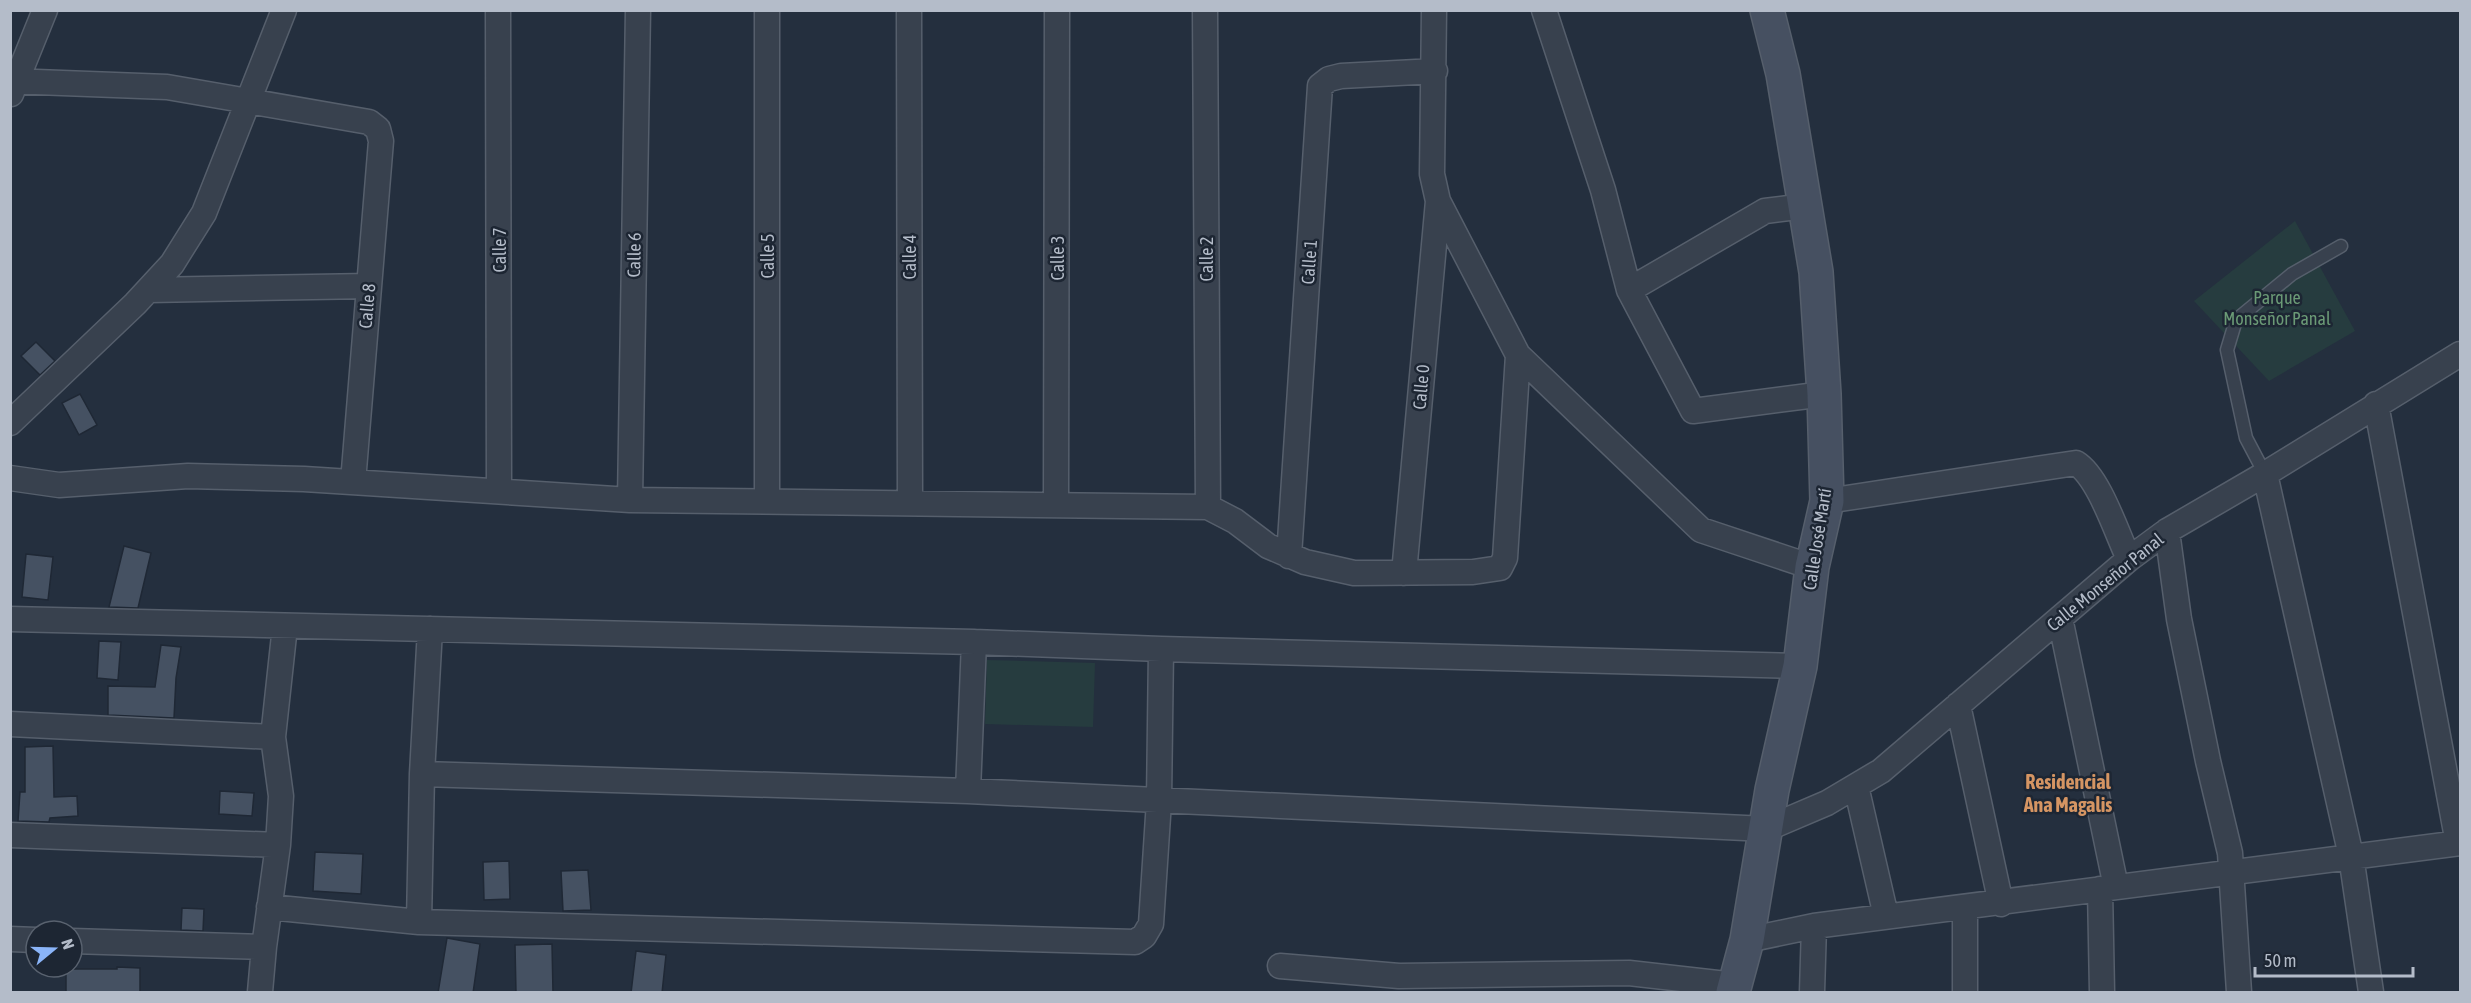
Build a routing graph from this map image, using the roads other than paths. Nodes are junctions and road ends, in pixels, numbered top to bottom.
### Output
1 (45, 10) edge
2 (284, 10) edge
3 (498, 10) edge
4 (638, 10) edge
5 (767, 10) edge
6 (909, 10) edge
7 (1058, 10) edge
8 (1205, 10) edge
9 (1434, 10) edge
10 (1544, 10) edge
11 (1767, 10) edge
12 (1435, 71) junction
13 (13, 86) edge
14 (250, 101) junction
15 (1438, 201) junction
16 (1805, 206) junction
17 (2341, 246) dead end
18 (369, 286) junction
19 (149, 290) junction
20 (1629, 290) junction
21 (2460, 354) edge
22 (1518, 355) junction
23 (1824, 394) junction
24 (2376, 404) junction
25 (11, 422) edge
26 (2265, 474) junction
27 (10, 478) edge
28 (352, 483) junction
29 (499, 490) junction
30 (630, 500) junction
31 (767, 501) junction
32 (1827, 501) junction
33 (910, 503) junction
34 (1056, 505) junction
35 (1208, 507) junction
36 (2167, 531) junction
37 (1289, 556) junction
38 (2129, 559) junction
39 (1812, 567) junction
40 (1404, 573) junction
41 (2060, 618) junction
42 (10, 619) edge
43 (285, 626) junction
44 (430, 629) junction
45 (974, 642) junction
46 (1161, 649) junction
47 (1800, 666) junction
48 (1959, 705) junction
49 (10, 724) edge
50 (273, 737) junction
51 (422, 774) junction
52 (1856, 786) junction
53 (968, 791) junction
54 (1159, 801) junction
55 (1766, 829) junction
56 (10, 836) edge
57 (2459, 843) edge
58 (278, 845) junction
59 (2351, 856) junction
60 (2230, 872) junction
61 (2108, 888) junction
62 (2001, 904) junction
63 (269, 907) junction
64 (1965, 907) junction
65 (1886, 916) junction
66 (418, 922) junction
67 (1814, 926) junction
68 (1747, 940) junction
69 (84, 941) edge
70 (264, 947) junction
71 (1280, 966) dead end
72 (1734, 989) edge
73 (261, 993) edge
74 (1812, 993) edge
75 (1965, 993) edge
76 (2102, 993) edge
77 (2239, 993) edge
78 (2370, 993) edge

1 - 13 street
2 - 14 street
3 - 29 street, Calle 7
4 - 30 street, Calle 6
5 - 31 street, Calle 5
6 - 33 street, Calle 4
7 - 34 street, Calle 3
8 - 35 street, Calle 2
9 - 12 street
10 - 20 street
11 - 16 main road, Calle José Martí
12 - 15 street
12 - 37 street, Calle 1
13 - 14 street
14 - 18 street, Calle 8
14 - 19 street
15 - 22 street
15 - 40 street, Calle 0
16 - 20 street
16 - 23 main road, Calle José Martí
17 - 26 lane
18 - 19 street
18 - 28 street, Calle 8
19 - 25 street
20 - 23 street
21 - 24 street, Calle Monseñor Panal
22 - 39 street
22 - 40 street
23 - 32 main road, Calle José Martí
24 - 26 street, Calle Monseñor Panal
24 - 57 street
26 - 36 street, Calle Monseñor Panal
26 - 59 street
27 - 28 street
28 - 29 street
29 - 30 street
30 - 31 street
31 - 33 street
32 - 38 street
32 - 39 main road, Calle José Martí
33 - 34 street
34 - 35 street
35 - 37 street
36 - 38 street, Calle Monseñor Panal
36 - 60 street
37 - 40 street
38 - 41 street, Calle Monseñor Panal
39 - 47 main road, Calle José Martí
41 - 48 street, Calle Monseñor Panal
41 - 61 street
42 - 43 street
43 - 44 street
43 - 50 street
44 - 45 street
44 - 51 street
45 - 46 street
45 - 53 street
46 - 47 street
46 - 54 street
47 - 55 main road, Calle José Martí
48 - 52 street, Calle Monseñor Panal
48 - 62 street
49 - 50 street
50 - 58 street
51 - 53 street
51 - 66 street
52 - 55 street, Calle Monseñor Panal
52 - 65 street
53 - 54 street
54 - 55 street
54 - 66 street
55 - 68 main road, Calle José Martí
56 - 58 street
57 - 59 street
58 - 63 street
59 - 60 street
59 - 78 street
60 - 61 street
60 - 77 street
61 - 62 street
61 - 76 street
62 - 64 street
63 - 66 street
63 - 70 street
64 - 65 street
64 - 75 street
65 - 67 street
67 - 68 street
67 - 74 street
68 - 72 main road, Calle José Martí
69 - 70 street
70 - 73 street
71 - 72 street

